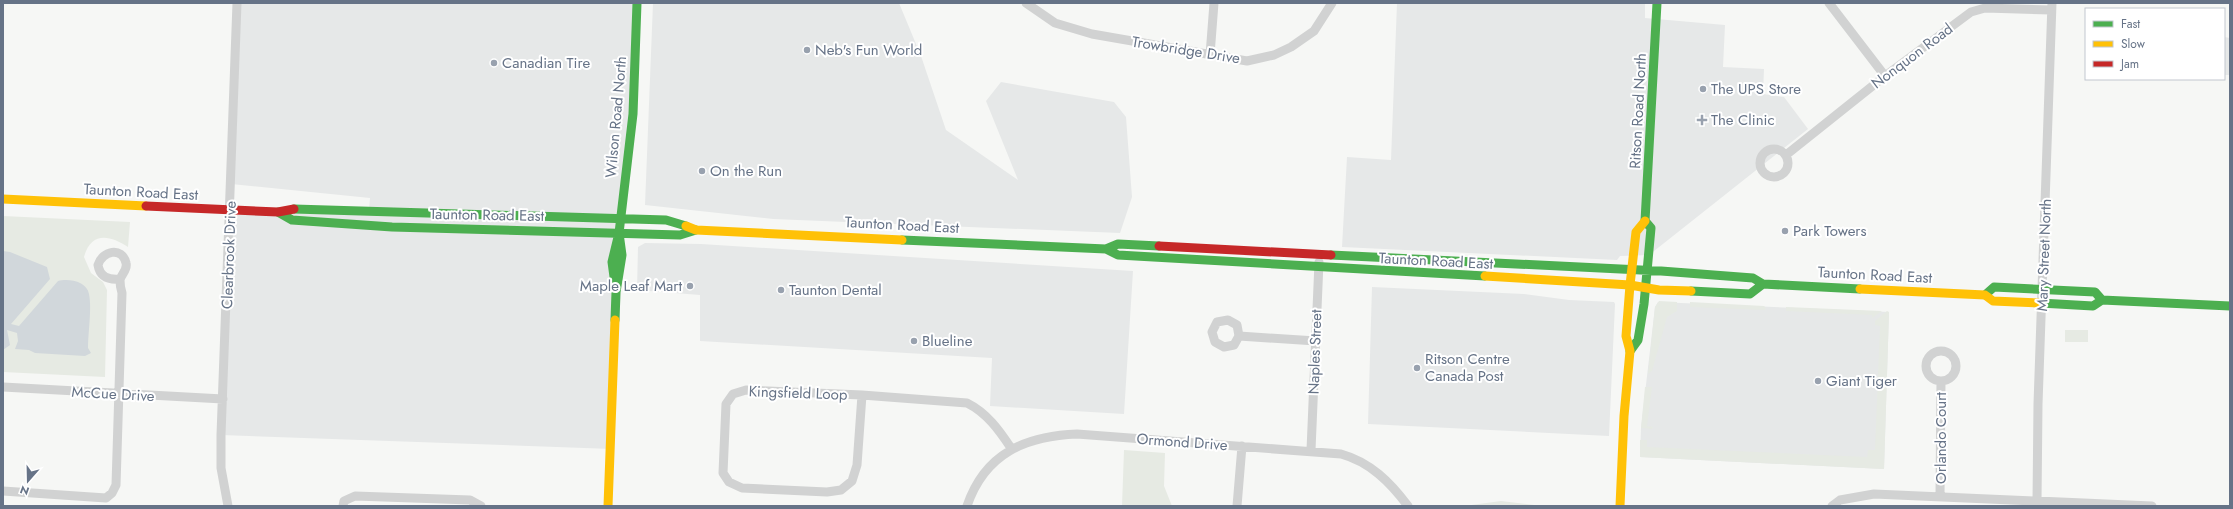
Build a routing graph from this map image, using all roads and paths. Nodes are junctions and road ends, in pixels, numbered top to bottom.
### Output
1 (237, 3) edge
2 (637, 3) edge
3 (1026, 3) edge
4 (1214, 3) edge
5 (1332, 3) edge
6 (1657, 3) edge
7 (1829, 3) edge
8 (2052, 6) edge
9 (1210, 55) junction
10 (1885, 76) junction
11 (1786, 155) dead end
12 (3, 199) edge
13 (230, 210) junction
14 (278, 212) junction
15 (620, 218) junction
16 (1645, 221) junction
17 (696, 230) junction
18 (619, 233) junction
19 (1106, 249) junction
20 (1319, 253) junction
21 (1319, 268) junction
22 (1632, 270) junction
23 (1647, 270) junction
24 (120, 279) dead end
25 (1763, 284) junction
26 (1630, 285) junction
27 (1645, 287) junction
28 (2043, 289) junction
29 (1985, 295) junction
30 (2102, 300) junction
31 (2042, 304) junction
32 (2230, 306) edge
33 (1240, 336) dead end
34 (1316, 341) junction
35 (1630, 351) junction
36 (1941, 381) dead end
37 (3, 387) edge
38 (119, 395) junction
39 (862, 395) junction
40 (223, 399) junction
41 (1242, 446) junction
42 (1011, 448) junction
43 (1312, 450) junction
44 (3, 491) edge
45 (1940, 496) junction
46 (2037, 501) junction
47 (228, 506) edge
48 (343, 506) edge
49 (481, 506) edge
50 (608, 506) edge
51 (967, 506) edge
52 (1237, 506) edge
53 (1408, 506) edge
54 (1620, 506) edge
55 (1832, 506) edge
56 (2135, 506) edge
57 (2152, 506) edge

1 - 13 street, Clearbrook Drive
2 - 15 main road, Wilson Road North
3 - 9 street, Trowbridge Drive
4 - 9 street
5 - 9 street, Trowbridge Drive
6 - 16 main road, Ritson Road North
7 - 10 street
8 - 10 street, Nonquon Road
8 - 28 street, Mary Street North
10 - 11 street, Nonquon Road
12 - 13 main road, Taunton Road East
13 - 14 main road, Taunton Road East
13 - 40 street, Clearbrook Drive
14 - 15 main road, Taunton Road East
14 - 18 main road, Taunton Road East
15 - 17 main road, Taunton Road East
15 - 18 main road, Wilson Road North
16 - 22 main road, Ritson Road North
16 - 23 main road, Ritson Road North
17 - 18 main road, Taunton Road East
17 - 19 main road, Taunton Road East
18 - 50 main road, Wilson Road North
19 - 20 main road, Taunton Road East
19 - 21 main road, Taunton Road East
20 - 21 street, Naples Street
20 - 22 main road, Taunton Road East
21 - 26 main road, Taunton Road East
21 - 34 street, Naples Street
22 - 23 main road, Taunton Road East
22 - 26 main road, Ritson Road North
23 - 25 main road, Taunton Road East
23 - 27 main road, Ritson Road North
24 - 38 street
25 - 27 main road, Taunton Road East
25 - 29 main road, Taunton Road East
26 - 27 main road, Taunton Road East
26 - 35 main road, Ritson Road North
27 - 35 main road, Ritson Road North
28 - 29 main road, Taunton Road East
28 - 30 main road, Taunton Road East
28 - 31 street, Mary Street North
29 - 31 main road, Taunton Road East
30 - 31 main road, Taunton Road East
30 - 32 main road, Taunton Road East
31 - 46 street, Mary Street North
33 - 34 street
34 - 43 street, Naples Street
35 - 54 main road, Ritson Road North
36 - 45 street, Orlando Court
37 - 38 street, McCue Drive
38 - 40 street, McCue Drive
38 - 44 street
39 - 39 street, Kingsfield Loop
39 - 42 street, Kingsfield Loop
40 - 47 street, Clearbrook Drive
41 - 42 street, Ormond Drive
41 - 43 street, Ormond Drive
41 - 52 street
42 - 51 street, Ormond Drive
43 - 53 street, Ormond Drive
45 - 46 street
45 - 55 street
46 - 56 street
48 - 49 street
56 - 57 street

